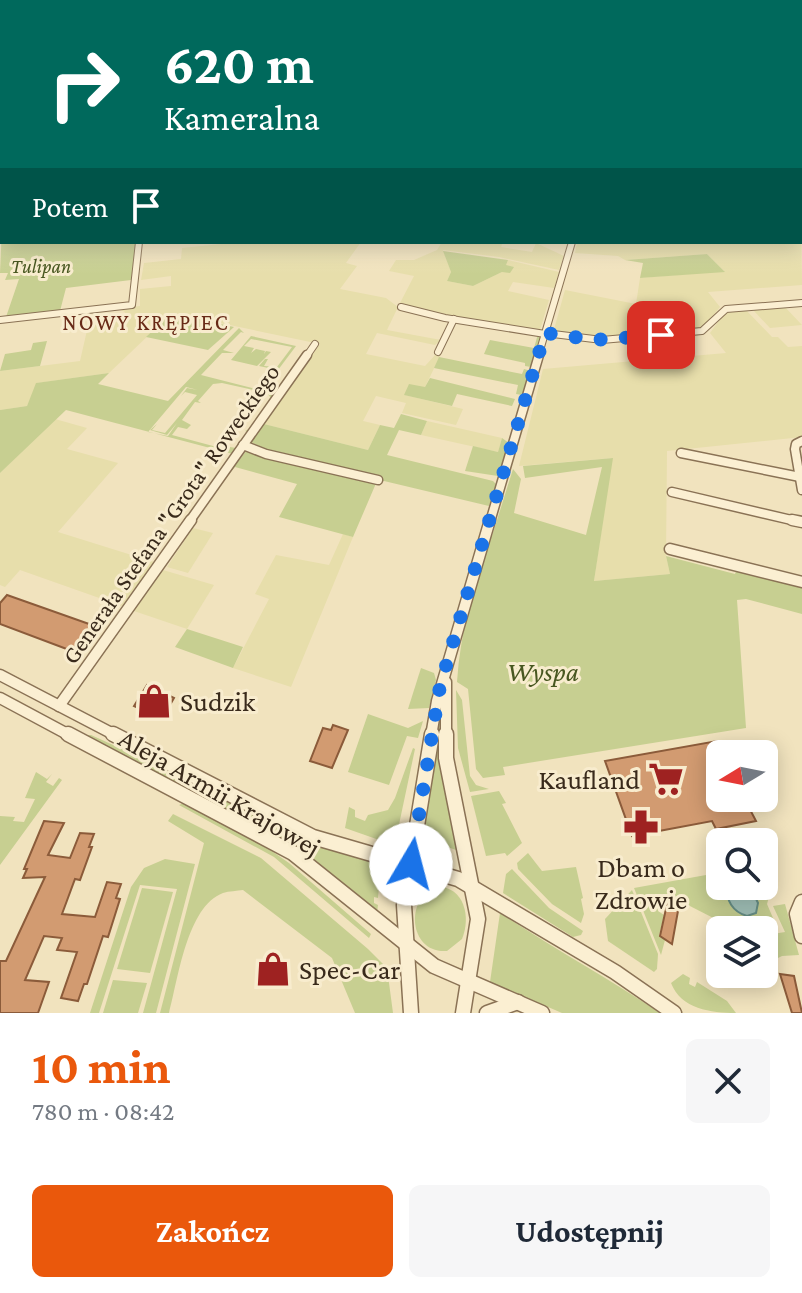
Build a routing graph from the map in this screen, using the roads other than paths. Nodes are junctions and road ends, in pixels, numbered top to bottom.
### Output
1 (139, 244) edge
2 (571, 244) edge
3 (802, 303) edge
4 (401, 307) dead end
5 (454, 319) junction
6 (0, 320) edge
7 (545, 333) junction
8 (315, 344) dead end
9 (438, 352) dead end
10 (802, 441) edge
11 (243, 445) junction
12 (681, 453) dead end
13 (800, 477) junction
14 (378, 480) dead end
15 (802, 490) edge
16 (672, 492) dead end
17 (802, 522) edge
18 (670, 549) dead end
19 (802, 582) edge
20 (451, 650) junction
21 (0, 675) edge
22 (0, 698) edge
23 (59, 706) junction
24 (411, 864) junction
25 (472, 886) junction
26 (800, 903) edge
27 (802, 936) edge
28 (405, 945) junction
29 (469, 981) junction
30 (518, 1002) junction
31 (411, 1013) edge
32 (463, 1013) edge
33 (487, 1013) edge
34 (542, 1013) edge
35 (674, 1013) edge

1 - 6 street
2 - 7 street
3 - 7 street
4 - 5 street
5 - 7 street
5 - 9 street
7 - 20 street
8 - 11 street, Generała Stefana "Grota" Roweckiego
10 - 13 street
11 - 14 street
11 - 23 street, Generała Stefana "Grota" Roweckiego
12 - 13 street
13 - 15 street
16 - 17 street
18 - 19 street
20 - 24 street
20 - 25 street
21 - 23 street, Aleja Armii Krajowej
22 - 28 street, Aleja Armii Krajowej
23 - 24 street, Aleja Armii Krajowej
24 - 25 street, Aleja Armii Krajowej
24 - 28 street
25 - 29 street
25 - 35 street, Aleja Armii Krajowej
26 - 27 street
28 - 29 street, Aleja Armii Krajowej
28 - 31 street
29 - 30 street, Aleja Armii Krajowej
29 - 32 street
30 - 33 street
30 - 34 street, Aleja Armii Krajowej

